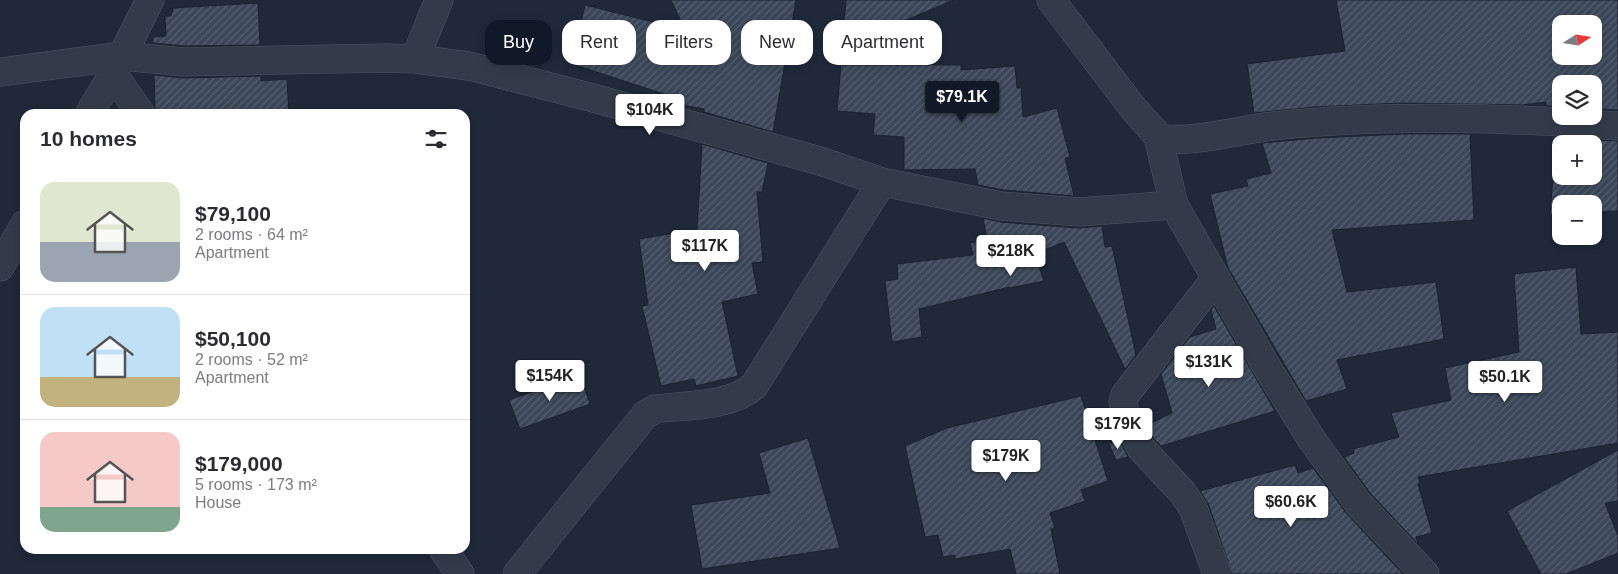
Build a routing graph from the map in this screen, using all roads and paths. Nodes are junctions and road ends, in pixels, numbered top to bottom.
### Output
1 (150, 0) edge
2 (438, 0) edge
3 (1051, 0) edge
4 (415, 59) junction
5 (118, 65) junction
6 (0, 72) edge
7 (93, 109) edge
8 (139, 109) edge
9 (1618, 126) edge
10 (1158, 136) junction
11 (882, 182) junction
12 (1174, 205) junction
13 (20, 233) edge
14 (0, 267) edge
15 (1216, 278) junction
16 (446, 554) edge
17 (460, 574) edge
18 (517, 574) edge
19 (1217, 574) edge
20 (1425, 574) edge

1 - 5 street
2 - 4 street
3 - 10 street
4 - 5 street
4 - 11 street
5 - 6 street
5 - 7 street
5 - 8 street
9 - 10 street
10 - 12 street
11 - 12 street
11 - 18 street
12 - 15 street
13 - 14 street
15 - 19 street
15 - 20 street
16 - 17 street

